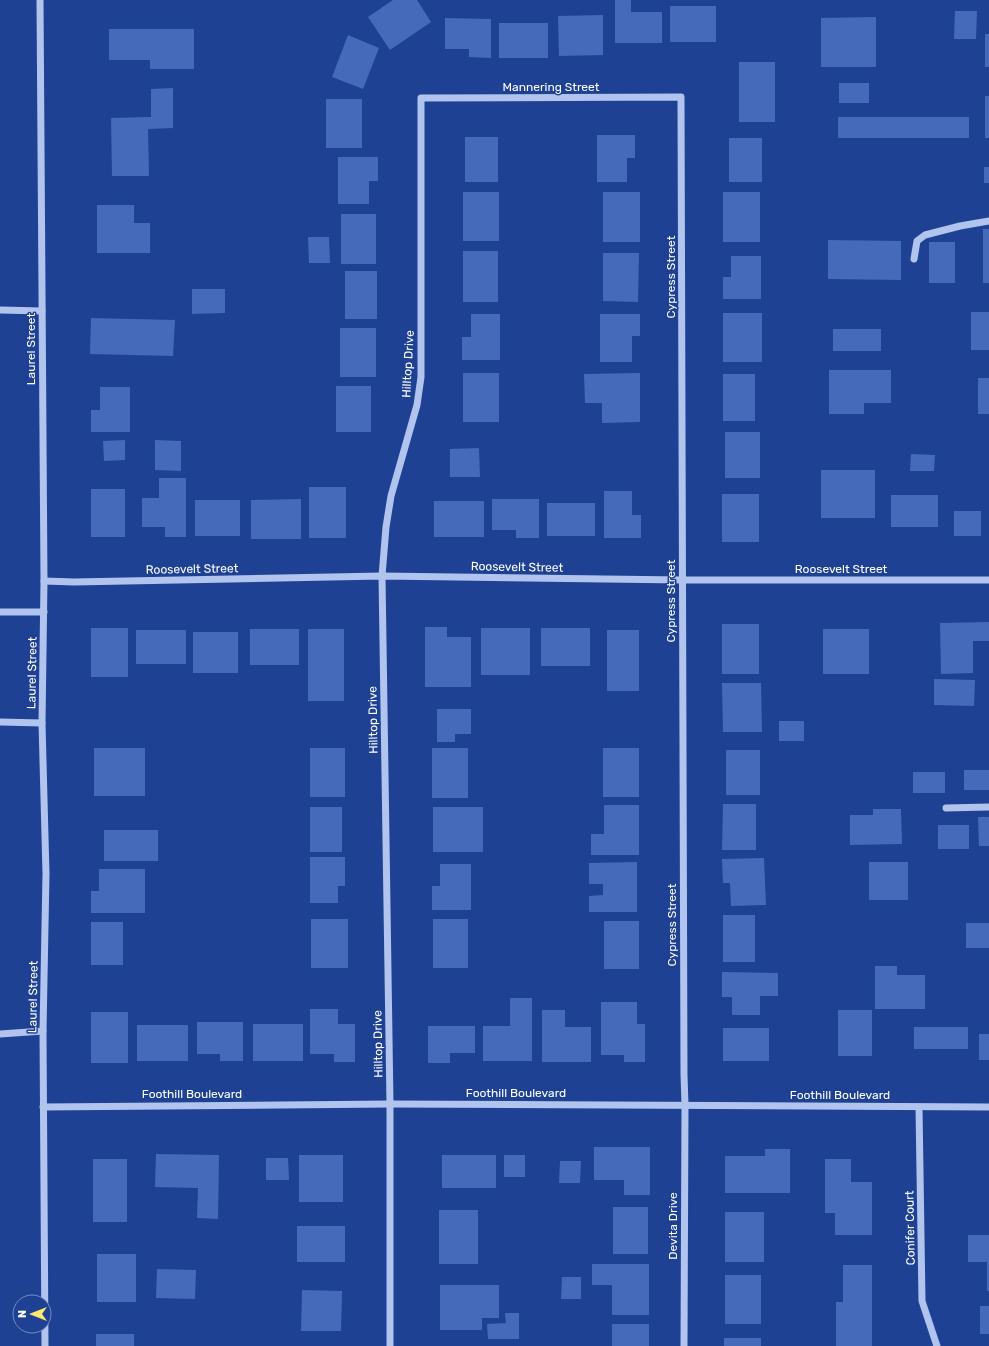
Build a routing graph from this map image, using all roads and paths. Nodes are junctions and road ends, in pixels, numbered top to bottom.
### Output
1 (40, 0) edge
2 (681, 97) joint
3 (421, 98) joint
4 (989, 221) edge
5 (914, 259) dead end
6 (0, 310) edge
7 (42, 311) junction
8 (382, 576) junction
9 (682, 580) junction
10 (989, 580) edge
11 (44, 581) junction
12 (0, 612) edge
13 (44, 612) junction
14 (0, 722) edge
15 (42, 723) junction
16 (989, 807) edge
17 (946, 808) dead end
18 (43, 1031) junction
19 (0, 1034) edge
20 (390, 1104) junction
21 (685, 1105) junction
22 (43, 1107) junction
23 (919, 1107) junction
24 (989, 1107) edge
25 (45, 1346) edge
26 (390, 1346) edge
27 (684, 1346) edge
28 (937, 1346) edge

1 - 7 street, Laurel Street
2 - 3 street, Mannering Street
2 - 9 street, Cypress Street
3 - 8 street, Hilltop Drive
4 - 5 street
6 - 7 street
7 - 11 street, Laurel Street
8 - 9 street, Roosevelt Street
8 - 11 street, Roosevelt Street
8 - 20 street, Hilltop Drive
9 - 10 street, Roosevelt Street
9 - 21 street, Cypress Street
11 - 13 street, Laurel Street
12 - 13 street
13 - 15 street, Laurel Street
14 - 15 street
15 - 18 street, Laurel Street
16 - 17 street
18 - 19 street
18 - 22 street, Laurel Street
20 - 21 street, Foothill Boulevard
20 - 22 street, Foothill Boulevard
20 - 26 street, Hilltop Drive
21 - 23 street, Foothill Boulevard
21 - 27 street, Devita Drive
22 - 25 street, Laurel Street
23 - 24 street, Foothill Boulevard
23 - 28 street, Conifer Court

